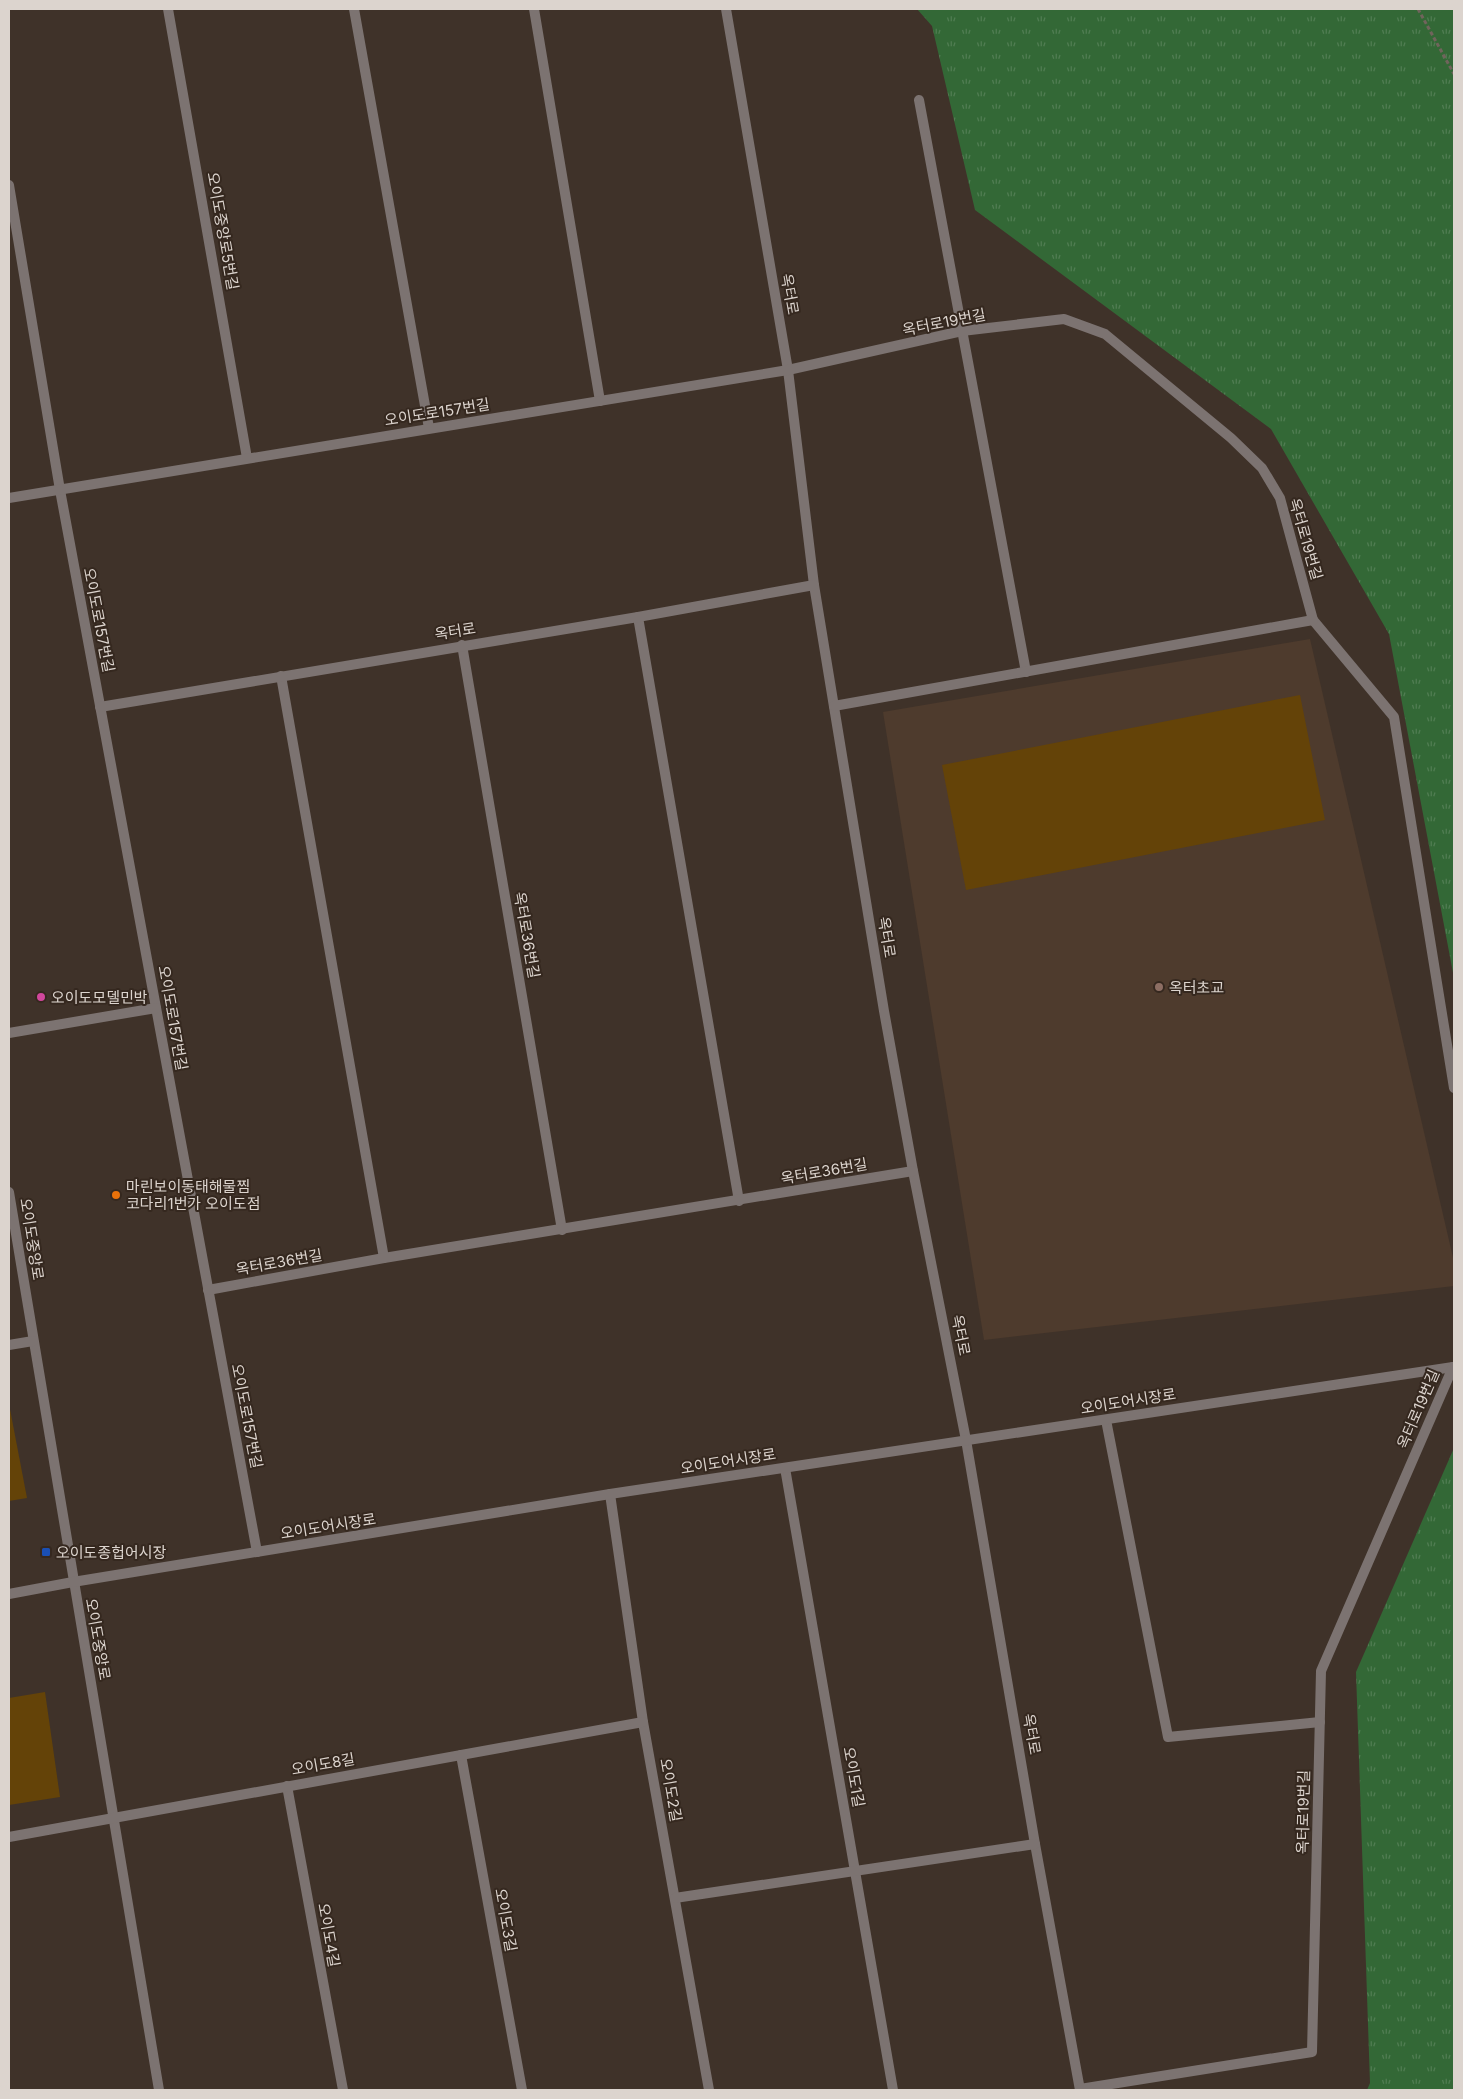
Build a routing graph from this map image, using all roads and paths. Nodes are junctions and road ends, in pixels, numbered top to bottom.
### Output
1 (168, 9) edge
2 (354, 9) edge
3 (534, 9) edge
4 (726, 9) edge
5 (1418, 9) edge
6 (1454, 74) edge
7 (919, 100) dead end
8 (9, 186) edge
9 (962, 331) junction
10 (788, 370) junction
11 (600, 401) junction
12 (429, 428) junction
13 (247, 458) junction
14 (60, 490) junction
15 (9, 498) edge
16 (814, 585) junction
17 (638, 617) junction
18 (1313, 620) junction
19 (462, 645) junction
20 (1026, 672) junction
21 (282, 676) junction
22 (834, 706) junction
23 (100, 707) junction
24 (156, 1008) junction
25 (9, 1033) edge
26 (1454, 1088) edge
27 (913, 1172) junction
28 (9, 1192) edge
29 (739, 1201) junction
30 (562, 1230) junction
31 (384, 1258) junction
32 (208, 1290) junction
33 (33, 1341) junction
34 (9, 1345) edge
35 (1454, 1366) edge
36 (1106, 1420) junction
37 (966, 1440) junction
38 (785, 1468) junction
39 (610, 1494) junction
40 (257, 1552) junction
41 (73, 1582) junction
42 (9, 1594) edge
43 (643, 1722) junction
44 (1320, 1722) junction
45 (461, 1755) junction
46 (287, 1786) junction
47 (113, 1818) junction
48 (9, 1837) edge
49 (1035, 1844) junction
50 (855, 1871) junction
51 (675, 1898) junction
52 (159, 2090) edge
53 (343, 2090) edge
54 (522, 2090) edge
55 (709, 2090) edge
56 (893, 2090) edge
57 (1080, 2090) edge

1 - 13 street, 오이도중앙로5번길
2 - 12 street
3 - 11 street
4 - 10 street, 옥터로
5 - 6 path
7 - 9 street
8 - 14 street
9 - 10 street, 옥터로19번길
9 - 18 street, 옥터로19번길
9 - 20 street
10 - 11 street, 오이도로157번길
10 - 16 street, 옥터로
11 - 12 street, 오이도로157번길
12 - 13 street, 오이도로157번길
13 - 14 street, 오이도로157번길
14 - 15 street, 오이도로157번길
14 - 23 street, 오이도로157번길
16 - 17 street, 옥터로
16 - 22 street, 옥터로
17 - 19 street, 옥터로
17 - 29 street
18 - 20 street
18 - 26 street, 옥터로19번길
19 - 21 street, 옥터로
19 - 30 street, 옥터로36번길
20 - 22 street
21 - 23 street, 옥터로
21 - 31 street
22 - 27 street, 옥터로
23 - 24 street, 오이도로157번길
24 - 25 street
24 - 32 street, 오이도로157번길
27 - 29 street, 옥터로36번길
27 - 37 street, 옥터로
28 - 33 street, 오이도중앙로
29 - 30 street, 옥터로36번길
30 - 31 street, 옥터로36번길
31 - 32 street, 옥터로36번길
32 - 40 street, 오이도로157번길
33 - 34 street
33 - 41 street, 오이도중앙로
35 - 36 street, 오이도어시장로
35 - 44 street, 옥터로19번길
36 - 37 street, 오이도어시장로
36 - 44 street
37 - 38 street, 오이도어시장로
37 - 49 street, 옥터로
38 - 39 street, 오이도어시장로
38 - 50 street, 오이도1길
39 - 40 street, 오이도어시장로
39 - 43 street, 오이도2길
40 - 41 street, 오이도어시장로
41 - 42 street, 오이도어시장로
41 - 47 street, 오이도중앙로
43 - 45 street, 오이도8길
43 - 51 street, 오이도2길
44 - 57 street, 옥터로19번길
45 - 46 street, 오이도8길
45 - 54 street, 오이도3길
46 - 47 street, 오이도8길
46 - 53 street, 오이도4길
47 - 48 street, 오이도8길
47 - 52 street, 오이도중앙로
49 - 50 street
49 - 57 street, 옥터로
50 - 51 street
50 - 56 street, 오이도1길
51 - 55 street, 오이도2길

